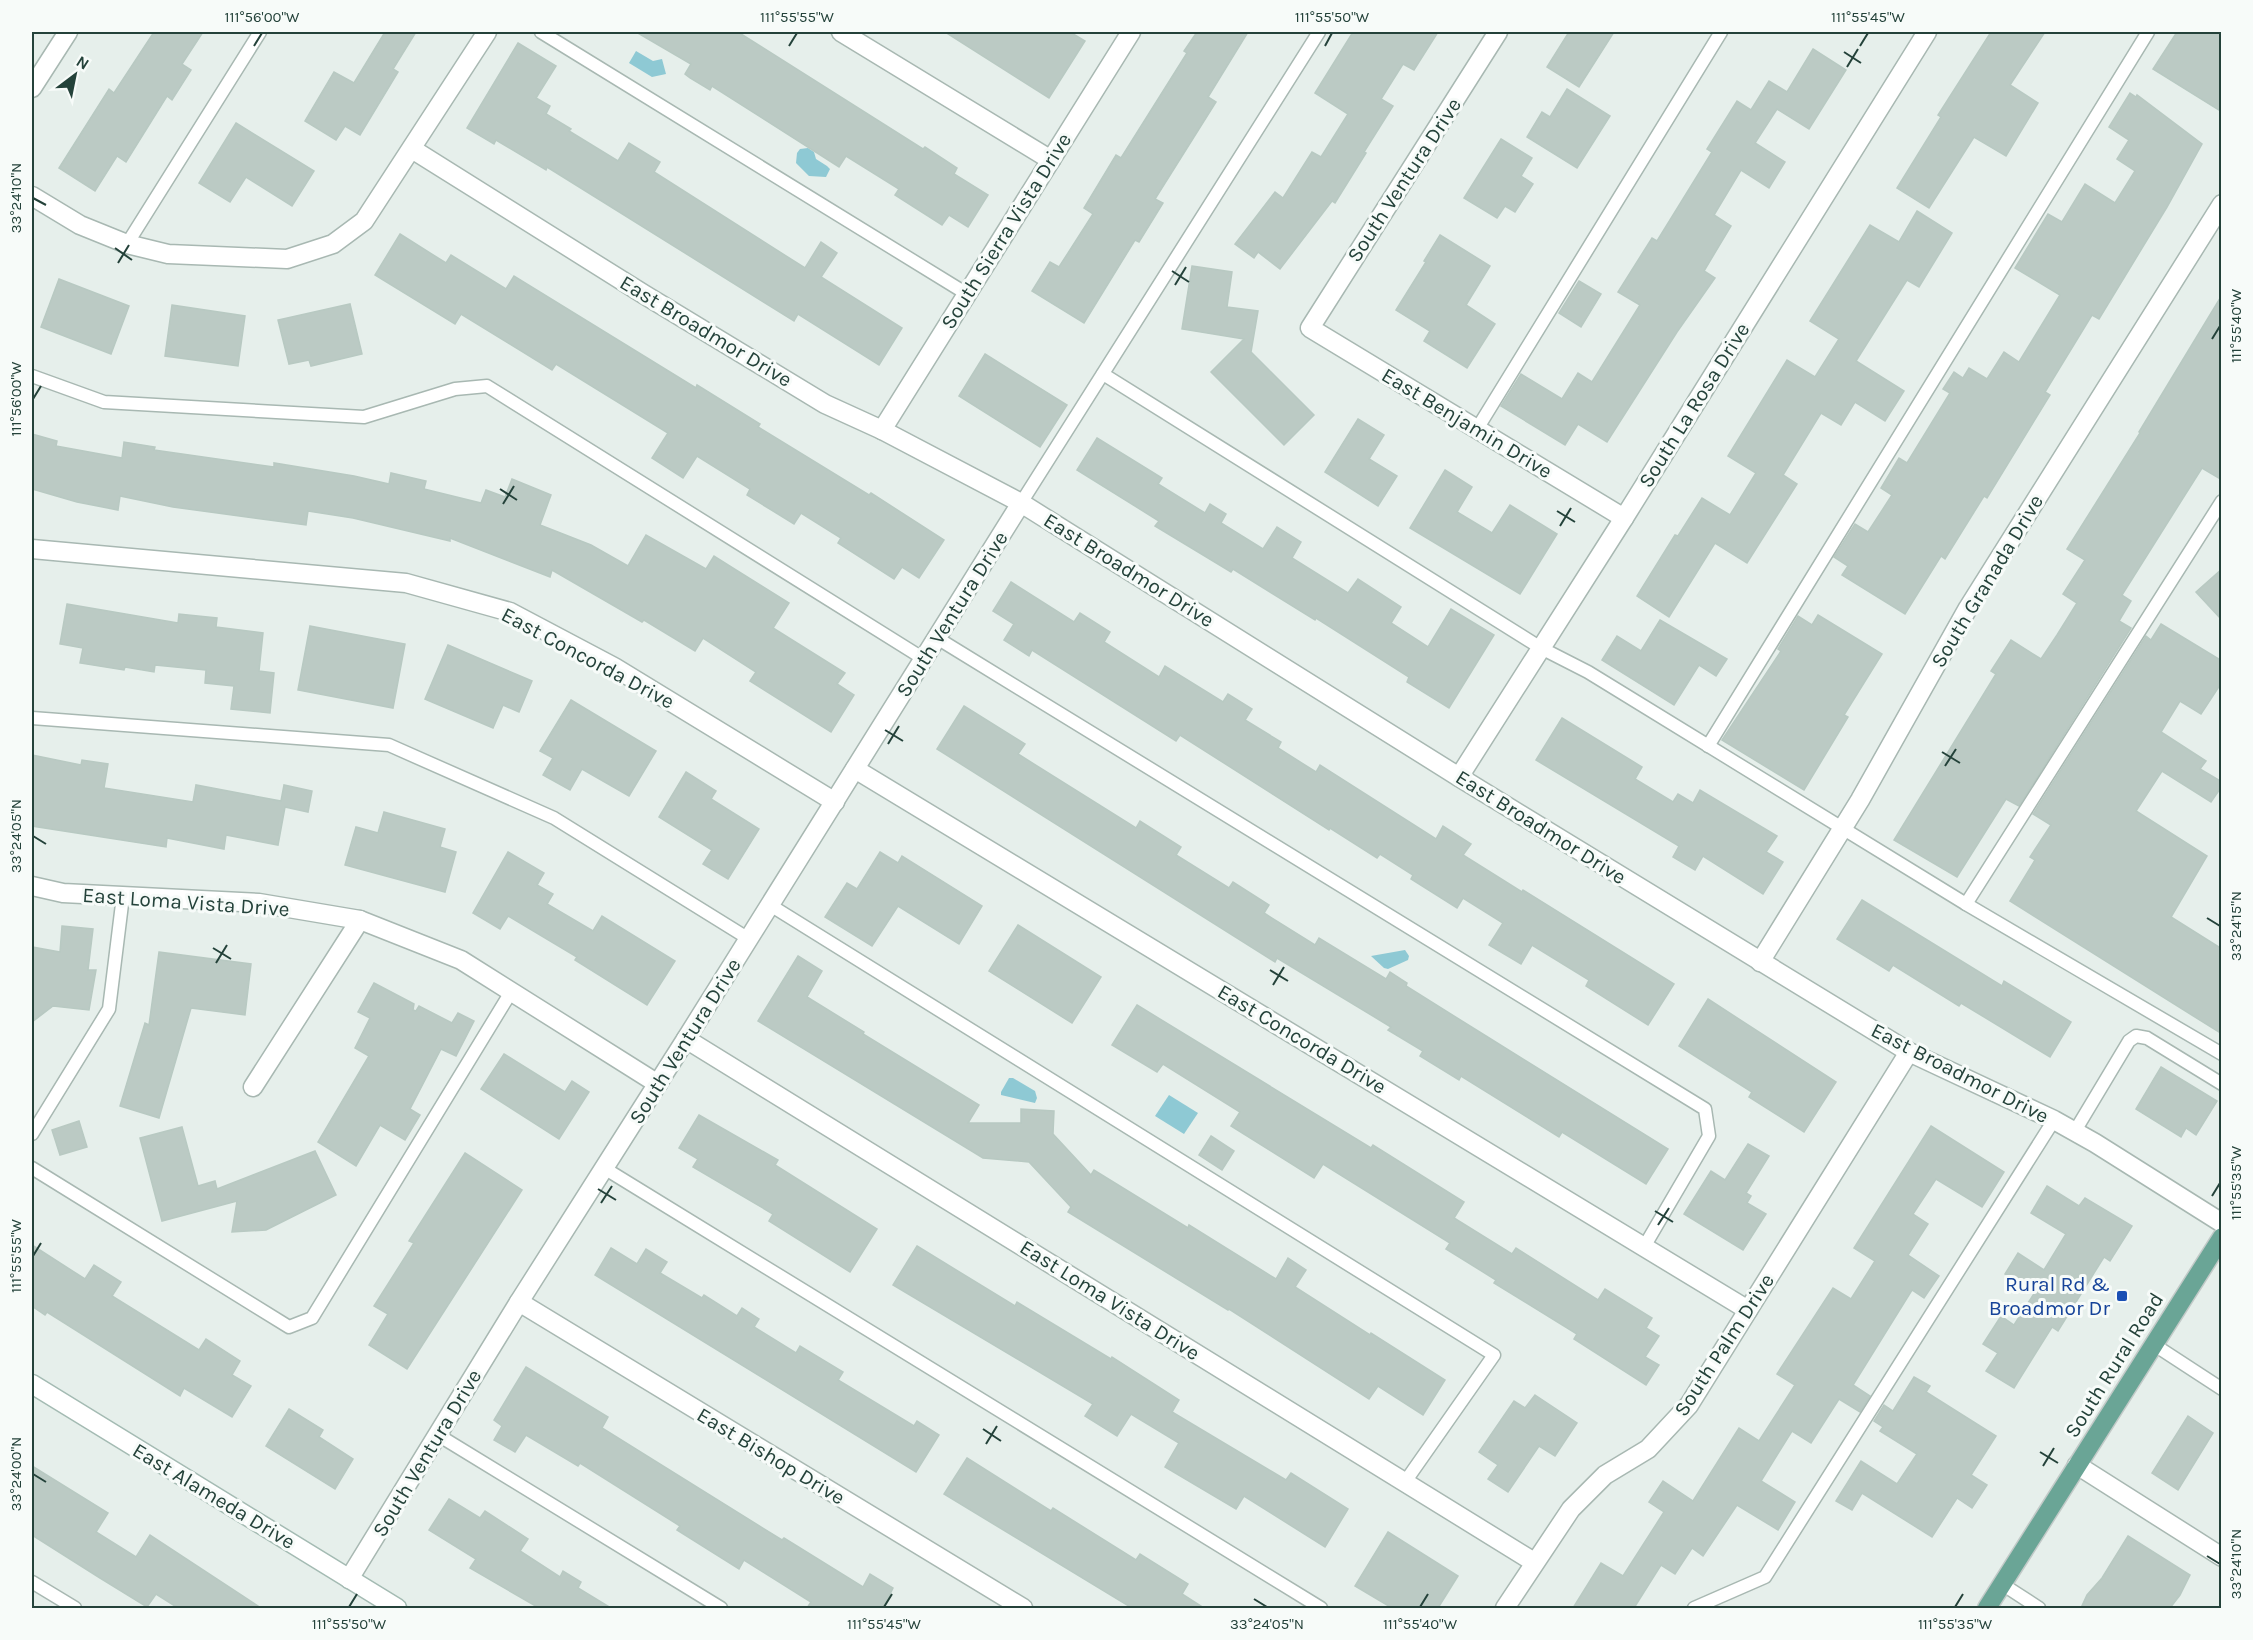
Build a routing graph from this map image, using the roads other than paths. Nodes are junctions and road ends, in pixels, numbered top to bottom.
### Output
1 (68, 32) edge
2 (260, 32) edge
3 (487, 32) edge
4 (542, 32) edge
5 (841, 32) edge
6 (1131, 32) edge
7 (1318, 32) edge
8 (1498, 32) edge
9 (1721, 32) edge
10 (1927, 32) edge
11 (2148, 32) edge
12 (32, 88) edge
13 (412, 149) junction
14 (1051, 160) junction
15 (32, 196) edge
16 (2222, 204) edge
17 (127, 244) junction
18 (967, 294) junction
19 (1310, 328) joint
20 (1103, 374) junction
21 (32, 376) edge
22 (1477, 429) junction
23 (882, 430) junction
24 (2222, 501) edge
25 (1021, 503) junction
26 (1624, 518) junction
27 (32, 549) edge
28 (937, 638) junction
29 (1541, 648) junction
30 (924, 659) junction
31 (32, 718) edge
32 (1708, 746) junction
33 (855, 769) junction
34 (1459, 777) junction
35 (835, 802) junction
36 (1843, 829) junction
37 (32, 886) edge
38 (123, 896) junction
39 (1966, 904) junction
40 (770, 905) junction
41 (360, 920) junction
42 (749, 939) junction
43 (1760, 962) junction
44 (512, 992) junction
45 (687, 1039) junction
46 (1909, 1052) junction
47 (2222, 1054) edge
48 (658, 1083) junction
49 (2222, 1084) edge
50 (253, 1087) dead end
51 (2054, 1120) junction
52 (2075, 1131) junction
53 (32, 1134) edge
54 (32, 1168) edge
55 (604, 1168) junction
56 (2222, 1223) edge
57 (2222, 1236) edge
58 (1644, 1247) junction
59 (519, 1302) junction
60 (1748, 1310) junction
61 (2153, 1344) junction
62 (32, 1384) edge
63 (2222, 1389) edge
64 (438, 1435) junction
65 (2077, 1465) junction
66 (1405, 1482) junction
67 (2222, 1557) edge
68 (1534, 1562) junction
69 (349, 1579) junction
70 (32, 1582) edge
71 (2002, 1584) junction
72 (75, 1608) edge
73 (397, 1608) edge
74 (722, 1608) edge
75 (1023, 1608) edge
76 (1321, 1608) edge
77 (1505, 1608) edge
78 (1695, 1608) edge
79 (1987, 1608) edge
80 (2039, 1608) edge

1 - 12 street
2 - 17 lane
3 - 13 street
4 - 18 lane
5 - 14 street
6 - 14 street, South Sierra Vista Drive
7 - 20 lane
8 - 19 street, South Ventura Drive
9 - 22 lane
10 - 26 street, South La Rosa Drive
11 - 32 lane
13 - 17 street
13 - 23 street, East Broadmor Drive
14 - 18 street, South Sierra Vista Drive
15 - 17 street
16 - 36 street, South Granada Drive
18 - 23 street, South Sierra Vista Drive
19 - 22 street, East Benjamin Drive
20 - 25 lane
20 - 29 lane
21 - 30 lane
22 - 26 street, East Benjamin Drive
23 - 25 street, East Broadmor Drive
24 - 39 lane
25 - 28 street, South Ventura Drive
25 - 34 street, East Broadmor Drive
26 - 29 street, South La Rosa Drive
27 - 35 street, East Concorda Drive
28 - 30 street, South Ventura Drive
28 - 58 lane
29 - 32 lane
29 - 34 street, South La Rosa Drive
30 - 33 street, South Ventura Drive
31 - 42 lane
32 - 36 lane
33 - 35 street, South Ventura Drive
33 - 58 street, East Concorda Drive
34 - 43 street, East Broadmor Drive
35 - 40 street, South Ventura Drive
36 - 39 lane
36 - 43 street, South Granada Drive
37 - 38 street, East Loma Vista Drive
38 - 41 street, East Loma Vista Drive
38 - 53 lane
39 - 47 lane
40 - 42 street, South Ventura Drive
40 - 66 lane
41 - 44 street, East Loma Vista Drive
41 - 50 street
42 - 45 street, South Ventura Drive
43 - 46 street, East Broadmor Drive
44 - 48 street, East Loma Vista Drive
44 - 54 lane
45 - 48 street, South Ventura Drive
45 - 66 street, East Loma Vista Drive
46 - 51 street, East Broadmor Drive
46 - 60 street, South Palm Drive
48 - 55 street, South Ventura Drive
49 - 52 lane
51 - 52 street, East Broadmor Drive
51 - 78 lane
52 - 56 street, East Broadmor Drive
55 - 59 street, South Ventura Drive
55 - 76 lane
57 - 61 main road, South Rural Road
58 - 60 street, East Concorda Drive
59 - 64 street, South Ventura Drive
59 - 75 street, East Bishop Drive
60 - 68 street, South Palm Drive
61 - 63 lane
61 - 65 main road, South Rural Road
62 - 69 street, East Alameda Drive
64 - 69 street, South Ventura Drive
64 - 74 lane
65 - 67 street
65 - 71 main road, South Rural Road
66 - 68 street, East Loma Vista Drive
68 - 77 street, South Palm Drive
69 - 73 street, East Alameda Drive
70 - 72 lane
71 - 79 main road, South Rural Road
71 - 80 lane

